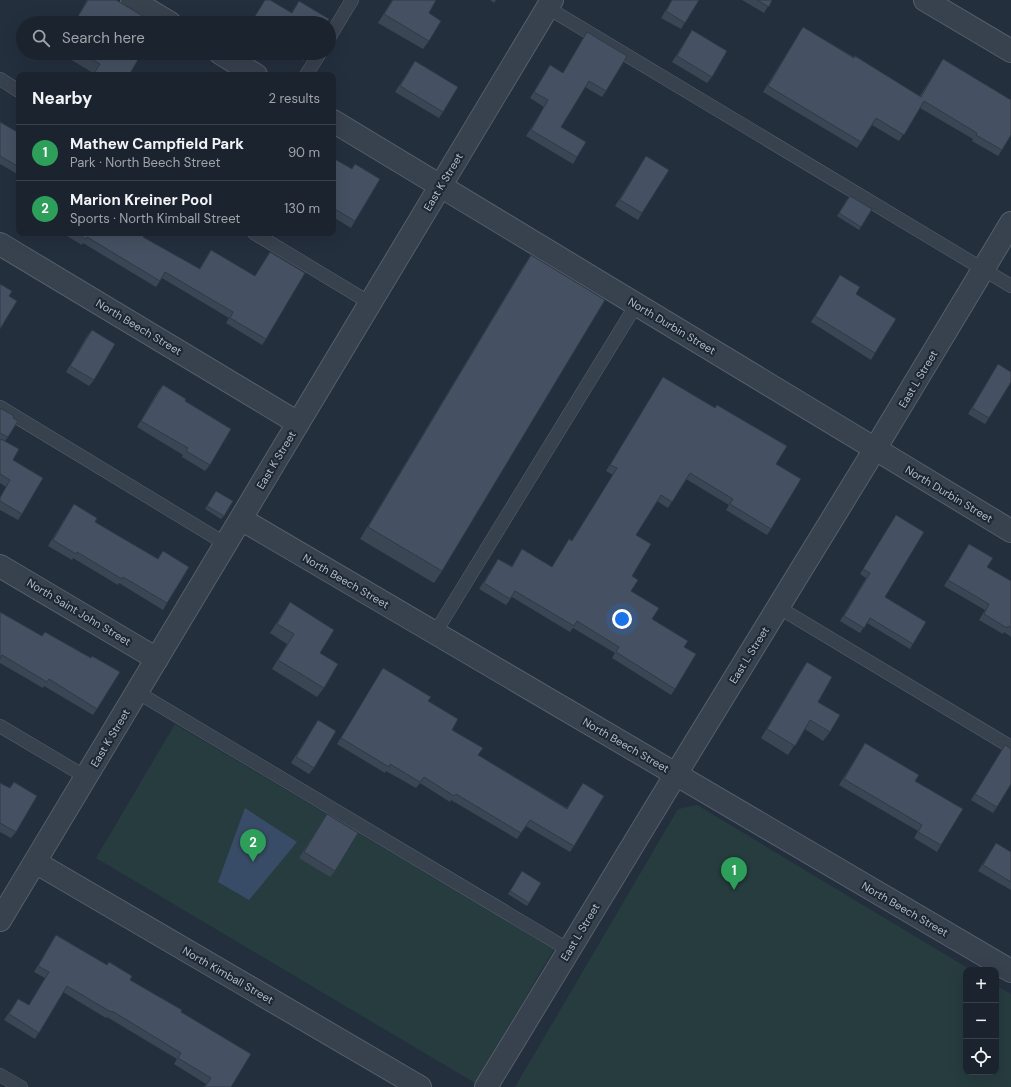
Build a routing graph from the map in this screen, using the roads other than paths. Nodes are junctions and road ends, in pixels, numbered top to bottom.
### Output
1 (352, 0) edge
2 (925, 0) edge
3 (134, 1) edge
4 (550, 4) edge
5 (159, 16) edge
6 (336, 26) edge
7 (1011, 51) edge
8 (231, 60) edge
9 (316, 60) edge
10 (251, 72) edge
11 (308, 72) edge
12 (0, 79) edge
13 (16, 89) edge
14 (336, 123) edge
15 (441, 186) junction
16 (1011, 223) edge
17 (259, 236) edge
18 (0, 244) edge
19 (983, 269) junction
20 (1011, 286) edge
21 (370, 303) junction
22 (636, 305) junction
23 (0, 407) edge
24 (298, 423) junction
25 (876, 449) junction
26 (241, 519) junction
27 (1011, 531) edge
28 (226, 544) junction
29 (0, 566) edge
30 (778, 607) junction
31 (435, 633) junction
32 (157, 659) junction
33 (137, 692) junction
34 (0, 726) edge
35 (1011, 747) edge
36 (676, 774) junction
37 (86, 777) junction
38 (35, 862) junction
39 (4, 906) edge
40 (569, 950) junction
41 (1011, 971) edge
42 (0, 1075) edge
43 (21, 1087) edge
44 (420, 1087) edge
45 (486, 1087) edge

1 - 6 lane
2 - 7 street
3 - 5 street
4 - 15 street, East K Street
4 - 19 lane
8 - 10 street
9 - 11 lane
12 - 13 lane
14 - 15 street, North Durbin Street
15 - 21 street, East K Street
15 - 22 street, North Durbin Street
16 - 19 street, East L Street
17 - 21 lane
18 - 24 street, North Beech Street
19 - 20 lane
19 - 25 street, East L Street
21 - 24 street, East K Street
22 - 25 street, North Durbin Street
22 - 31 lane
23 - 28 lane
24 - 26 street, East K Street
25 - 27 street, North Durbin Street
25 - 30 street, East L Street
26 - 28 street, East K Street
26 - 31 street, North Beech Street
28 - 32 street, East K Street
29 - 32 street, North Saint John Street
30 - 35 lane
30 - 36 street, East L Street
31 - 36 street, North Beech Street
32 - 33 street, East K Street
33 - 37 street, East K Street
33 - 40 lane
34 - 37 lane
36 - 40 street, East L Street
36 - 41 street, North Beech Street
37 - 38 street, East K Street
38 - 39 street, East K Street
38 - 44 street, North Kimball Street
40 - 45 street, East L Street
42 - 43 lane

